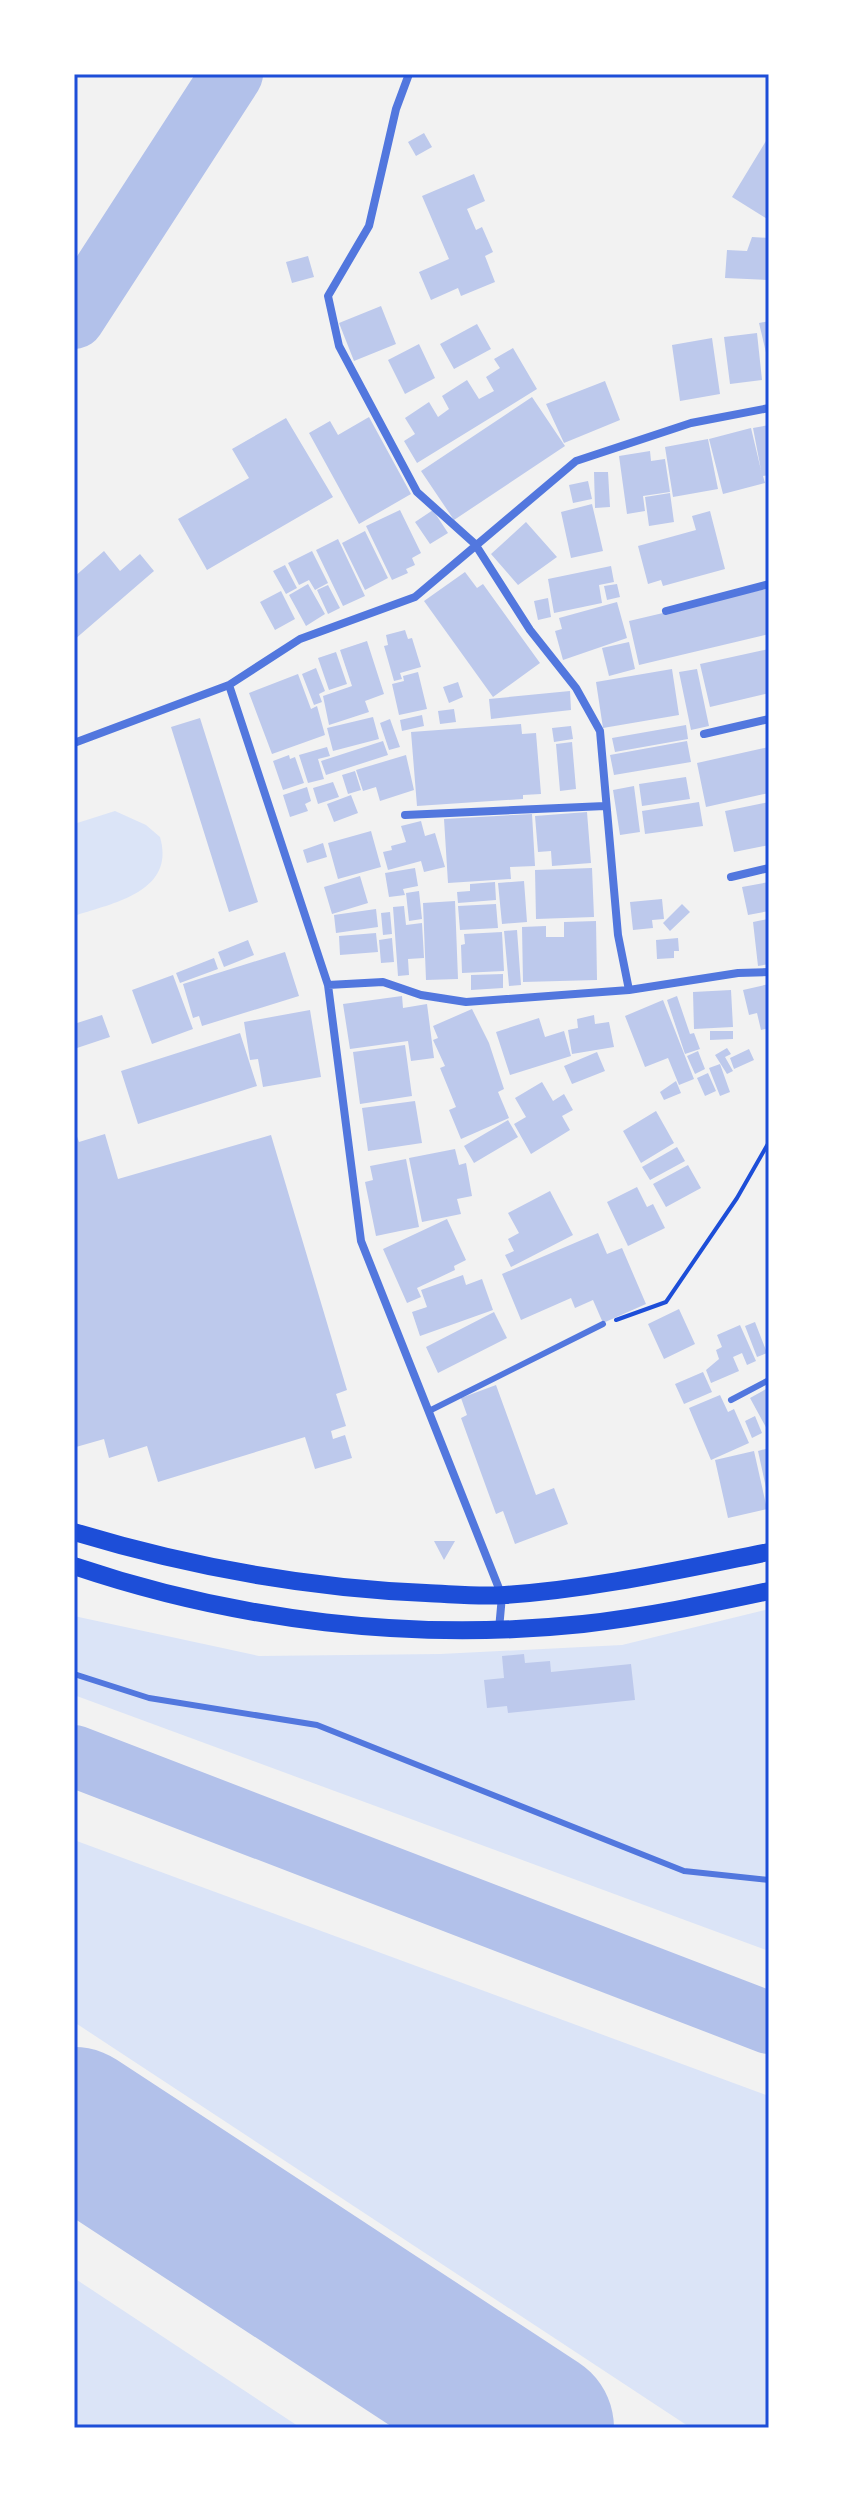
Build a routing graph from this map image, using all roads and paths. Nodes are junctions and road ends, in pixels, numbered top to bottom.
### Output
1 (409, 74) edge
2 (769, 408) edge
3 (475, 544) junction
4 (769, 584) edge
5 (666, 611) dead end
6 (229, 685) junction
7 (769, 719) edge
8 (704, 734) dead end
9 (77, 742) edge
10 (605, 806) junction
11 (405, 815) dead end
12 (769, 868) edge
13 (731, 877) dead end
14 (769, 972) edge
15 (328, 985) junction
16 (629, 990) junction
17 (769, 1142) edge
18 (603, 1324) joint
19 (769, 1380) edge
20 (731, 1400) dead end
21 (429, 1411) junction
22 (74, 1532) edge
23 (769, 1552) edge
24 (74, 1566) edge
25 (769, 1591) edge
26 (502, 1596) junction
27 (499, 1629) junction
28 (74, 1674) edge
29 (769, 1880) edge

1 - 3 street
2 - 3 street
3 - 6 street
3 - 10 street
4 - 5 street
6 - 9 street
6 - 15 street
7 - 8 street
10 - 11 street
10 - 16 street
12 - 13 street
14 - 16 street
15 - 16 street
15 - 21 street
17 - 18 path
18 - 21 lane
19 - 20 lane
21 - 26 street
22 - 26 main road
23 - 26 main road
24 - 27 main road
25 - 27 main road
26 - 27 street
28 - 29 lane

